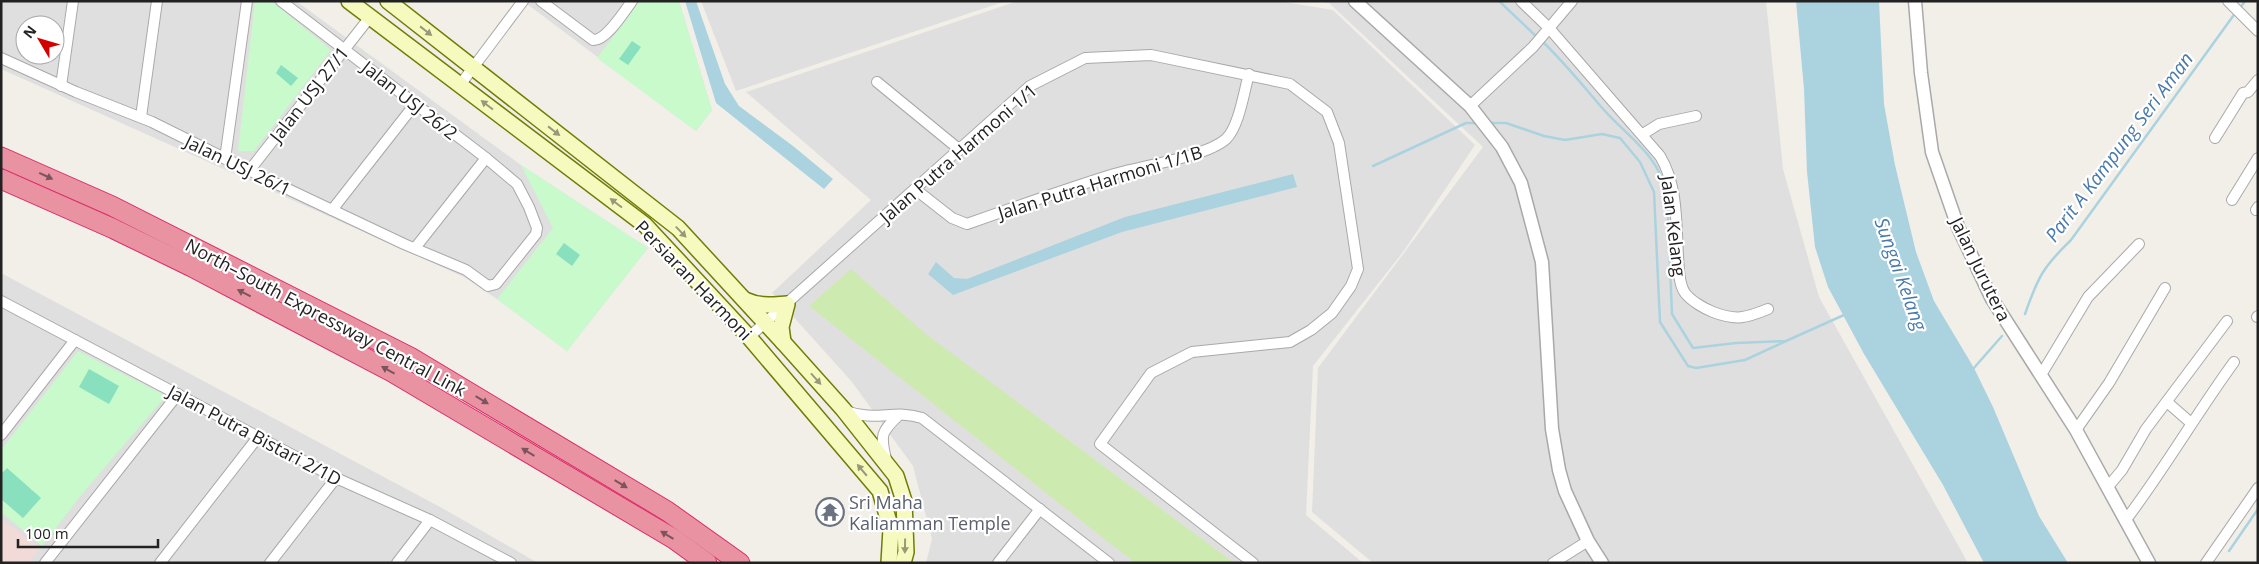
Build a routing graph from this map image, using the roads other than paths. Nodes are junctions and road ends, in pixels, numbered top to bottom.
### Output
1 (73, 1) edge
2 (157, 1) edge
3 (247, 1) edge
4 (281, 1) edge
5 (349, 1) edge
6 (388, 1) edge
7 (523, 1) edge
8 (541, 1) edge
9 (632, 1) edge
10 (1355, 1) edge
11 (1521, 1) edge
12 (1572, 1) edge
13 (1914, 1) edge
14 (2229, 2) edge
15 (370, 17) junction
16 (1547, 31) junction
17 (2258, 31) edge
18 (344, 50) junction
19 (1, 58) edge
20 (473, 68) junction
21 (1249, 74) junction
22 (2258, 80) edge
23 (877, 82) dead end
24 (460, 85) junction
25 (61, 86) junction
26 (415, 104) junction
27 (1470, 106) junction
28 (1696, 116) dead end
29 (141, 118) junction
30 (1643, 134) junction
31 (2215, 138) dead end
32 (960, 150) junction
33 (1, 156) edge
34 (486, 158) junction
35 (2258, 158) edge
36 (225, 159) junction
37 (249, 171) junction
38 (1, 179) edge
39 (915, 189) junction
40 (2232, 200) dead end
41 (332, 210) junction
42 (2139, 244) dead end
43 (415, 248) junction
44 (474, 275) joint
45 (2165, 288) dead end
46 (742, 299) junction
47 (1, 301) edge
48 (787, 304) junction
49 (1768, 309) dead end
50 (2227, 321) dead end
51 (765, 323) junction
52 (749, 337) junction
53 (75, 340) junction
54 (783, 342) junction
55 (2234, 362) dead end
56 (2042, 375) junction
57 (178, 394) junction
58 (2167, 402) junction
59 (843, 409) junction
60 (899, 415) junction
61 (2191, 423) junction
62 (2076, 430) junction
63 (1, 435) edge
64 (258, 437) junction
65 (888, 466) junction
66 (336, 478) junction
67 (2107, 488) junction
68 (2258, 488) edge
69 (1040, 509) junction
70 (430, 520) junction
71 (2125, 521) junction
72 (1588, 542) junction
73 (2211, 561) edge
74 (45, 563) edge
75 (160, 563) edge
76 (270, 563) edge
77 (396, 563) edge
78 (511, 563) edge
79 (708, 563) edge
80 (740, 563) edge
81 (888, 563) edge
82 (903, 563) edge
83 (998, 563) edge
84 (1109, 563) edge
85 (1253, 563) edge
86 (1552, 563) edge
87 (1602, 563) edge
88 (2149, 563) edge

1 - 25 street
2 - 29 street
3 - 36 street
4 - 18 street, Jalan USJ 26/2
5 - 15 main road, Persiaran Harmoni
6 -> 20 main road, Persiaran Harmoni
7 - 20 street
8 - 9 street
10 - 27 street
11 - 16 street, Jalan Kelang
12 - 16 street
13 - 56 street, Jalan Jurutera
14 - 17 street
15 - 18 street, Jalan USJ 27/1
15 - 24 main road, Persiaran Harmoni
16 - 27 street
16 - 30 street, Jalan Kelang
18 - 26 street, Jalan USJ 26/2
18 - 37 street, Jalan USJ 27/1
19 - 25 street, Jalan USJ 26/1
20 - 24 street
20 -> 46 main road, Persiaran Harmoni
21 - 32 street, Jalan Putra Harmoni 1/1
21 - 39 street, Jalan Putra Harmoni 1/1B
21 - 85 street, Jalan Putra Harmoni 1/1
22 - 31 street
23 - 32 street
52 -> 24 main road, Persiaran Harmoni
25 - 29 street, Jalan USJ 26/1
26 - 34 street, Jalan USJ 26/2
26 - 41 street
27 - 72 street
28 - 30 street
29 - 36 street, Jalan USJ 26/1
30 - 49 street, Jalan Kelang
32 - 39 street, Jalan Putra Harmoni 1/1
33 -> 80 highway, North–South Expressway Central Link
34 - 43 street
34 - 44 street, Jalan USJ 26/2
35 - 40 street
36 - 37 street, Jalan USJ 26/1
37 - 41 street, Jalan USJ 26/1
79 -> 38 highway, North–South Expressway Central Link
39 - 48 street, Jalan Putra Harmoni 1/1
41 - 43 street, Jalan USJ 26/1
42 - 56 street
43 - 44 street, Jalan USJ 26/1
45 - 62 street
46 - 48 main road
46 - 51 main road, Persiaran Harmoni
47 - 53 street, Jalan Putra Bistari 2/1D
48 - 51 street, Jalan Putra Harmoni 1/1
48 - 54 main road
50 - 58 street
51 - 52 street, Jalan Putra Harmoni 1/1
51 - 54 main road, Persiaran Harmoni
81 -> 52 main road, Persiaran Harmoni
53 - 57 street, Jalan Putra Bistari 2/1D
53 - 63 street
54 -> 59 main road, Persiaran Harmoni
55 - 61 street
56 - 62 street, Jalan Jurutera
57 - 64 street, Jalan Putra Bistari 2/1D
57 - 74 street
58 - 61 street
58 - 67 street
59 - 60 street
59 - 65 main road, Persiaran Harmoni
60 - 65 street, Persiaran Harmoni
60 - 69 street
61 - 71 street
62 - 67 street, Jalan Jurutera
64 - 66 street, Jalan Putra Bistari 2/1D
64 - 75 street
65 -> 82 main road, Persiaran Harmoni
66 - 70 street, Jalan Putra Bistari 2/1D
66 - 76 street
67 - 71 street, Jalan Jurutera
68 - 73 street
69 - 83 street
69 - 84 street
70 - 77 street
70 - 78 street, Jalan Putra Bistari 2/1D
71 - 88 street, Jalan Jurutera
72 - 86 street
72 - 87 street

